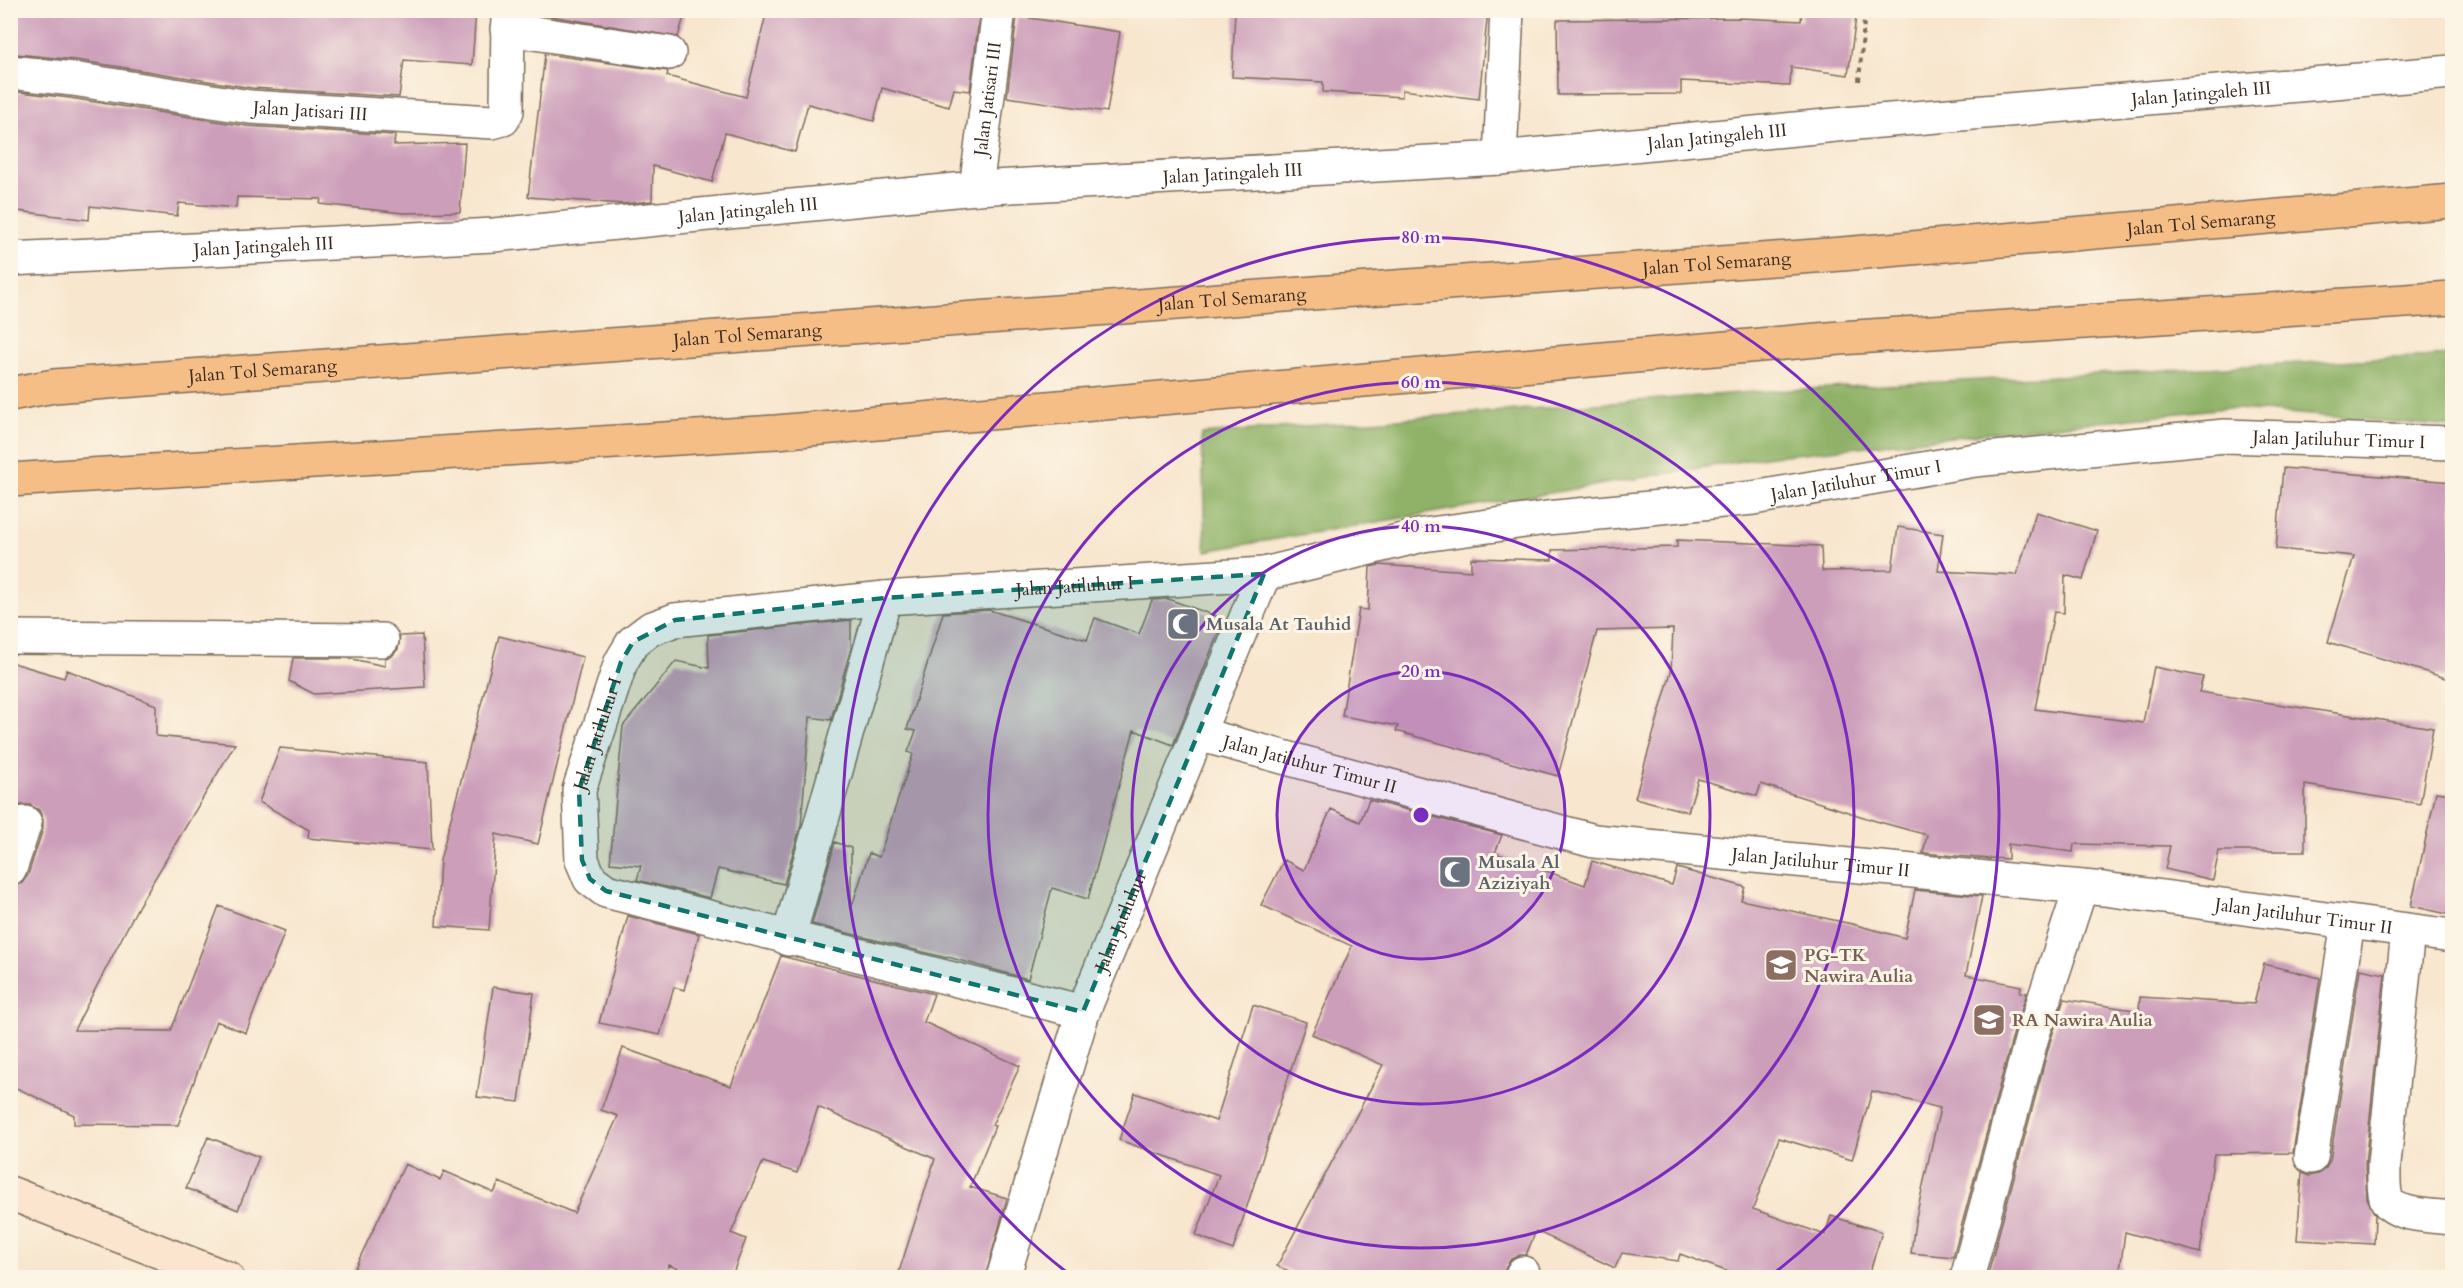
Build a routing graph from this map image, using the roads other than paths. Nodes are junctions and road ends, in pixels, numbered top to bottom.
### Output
1 (999, 10) edge
2 (1507, 10) edge
3 (508, 20) edge
4 (669, 53) dead end
5 (10, 72) edge
6 (2452, 72) edge
7 (1500, 158) junction
8 (976, 188) junction
9 (2452, 201) edge
10 (10, 259) edge
11 (2452, 298) edge
12 (10, 386) edge
13 (54, 386) junction
14 (10, 394) edge
15 (2452, 443) edge
16 (10, 480) edge
17 (1264, 574) junction
18 (885, 598) junction
19 (10, 637) edge
20 (382, 640) dead end
21 (1198, 734) junction
22 (25, 823) dead end
23 (10, 869) edge
24 (2081, 888) junction
25 (2348, 923) junction
26 (2408, 931) junction
27 (2452, 936) edge
28 (788, 939) junction
29 (1083, 1012) junction
30 (2311, 1156) dead end
31 (10, 1193) edge
32 (2452, 1218) edge
33 (227, 1278) edge
34 (1003, 1278) edge
35 (1967, 1278) edge

1 - 8 street, Jalan Jatisari III
2 - 7 street
3 - 4 street
3 - 5 street, Jalan Jatisari III
6 - 7 street, Jalan Jatingaleh III
7 - 8 street, Jalan Jatingaleh III
8 - 10 street, Jalan Jatingaleh III
9 - 13 highway, Jalan Tol Semarang
11 - 16 highway
12 - 13 highway
13 - 14 highway, Jalan Tol Semarang
15 - 17 street, Jalan Jatiluhur Timur I
17 - 18 street, Jalan Jatiluhur I
17 - 21 street, Jalan Jatiluhur
18 - 28 street
18 - 28 street, Jalan Jatiluhur I
19 - 20 street
21 - 24 street, Jalan Jatiluhur Timur II
21 - 29 street, Jalan Jatiluhur
22 - 23 street
24 - 25 street, Jalan Jatiluhur Timur II
24 - 35 street
25 - 26 street, Jalan Jatiluhur Timur II
25 - 30 street
26 - 27 street, Jalan Jatiluhur Timur II
26 - 32 street
28 - 29 street, Jalan Jatiluhur I
29 - 34 street, Jalan Jatiluhur
31 - 33 street

